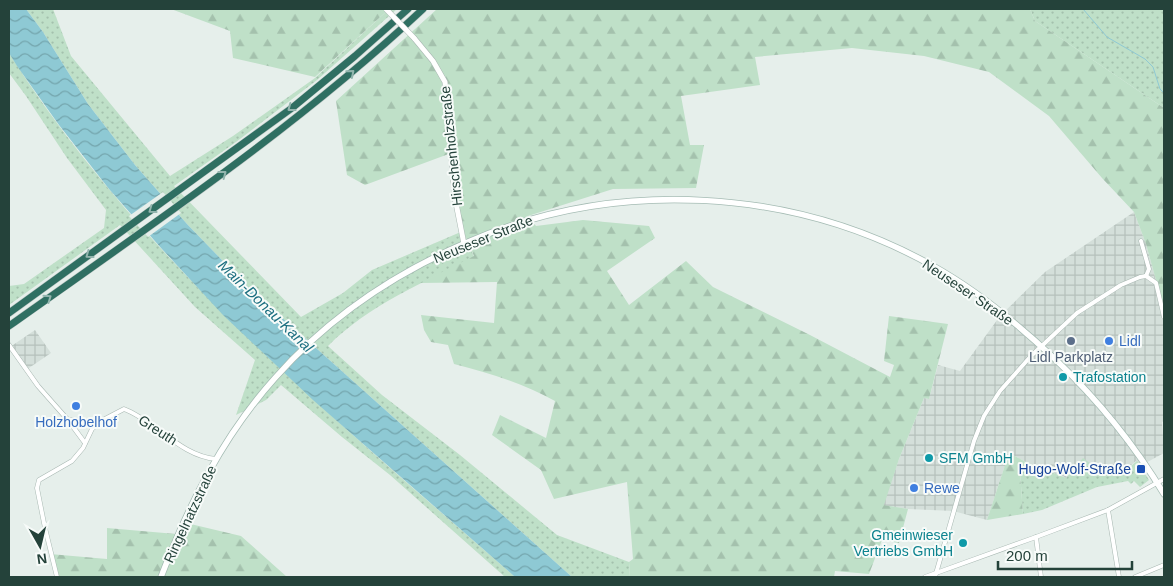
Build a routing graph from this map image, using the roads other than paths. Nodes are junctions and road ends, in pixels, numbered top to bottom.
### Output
1 (386, 9) edge
2 (408, 9) edge
3 (423, 9) edge
4 (1141, 241) dead end
5 (464, 244) junction
6 (1146, 276) junction
7 (9, 313) edge
8 (1164, 317) edge
9 (9, 326) edge
10 (9, 345) edge
11 (1041, 346) junction
12 (273, 380) joint
13 (68, 420) junction
14 (101, 421) junction
15 (85, 443) junction
16 (216, 459) junction
17 (1164, 478) edge
18 (1157, 482) junction
19 (1164, 494) edge
20 (1108, 510) junction
21 (1036, 538) junction
22 (1164, 565) edge
23 (936, 575) edge
24 (57, 577) edge
25 (161, 577) edge
26 (925, 577) edge
27 (1040, 577) edge
28 (1119, 577) edge
29 (1135, 577) edge

1 - 5 street, Hirschenholzstraße, bridge
2 -> 7 highway
9 -> 3 highway
4 - 6 street
5 - 11 main road, Neuseser Straße
5 - 12 main road, Neuseser Straße
6 - 8 street
6 - 11 street
10 - 13 street
11 - 18 main road, Neuseser Straße
11 - 23 street
12 - 16 main road, Ringelnatzstraße
13 - 14 street, Greuth
13 - 15 street
14 - 15 street, Greuth
14 - 16 street, Greuth
15 - 24 street, Greuth
16 - 25 main road, Ringelnatzstraße
17 - 18 street
18 - 19 main road, Neuseser Straße
18 - 20 street
20 - 21 street
20 - 28 street
21 - 23 street
21 - 27 street
22 - 29 street
23 - 26 street

